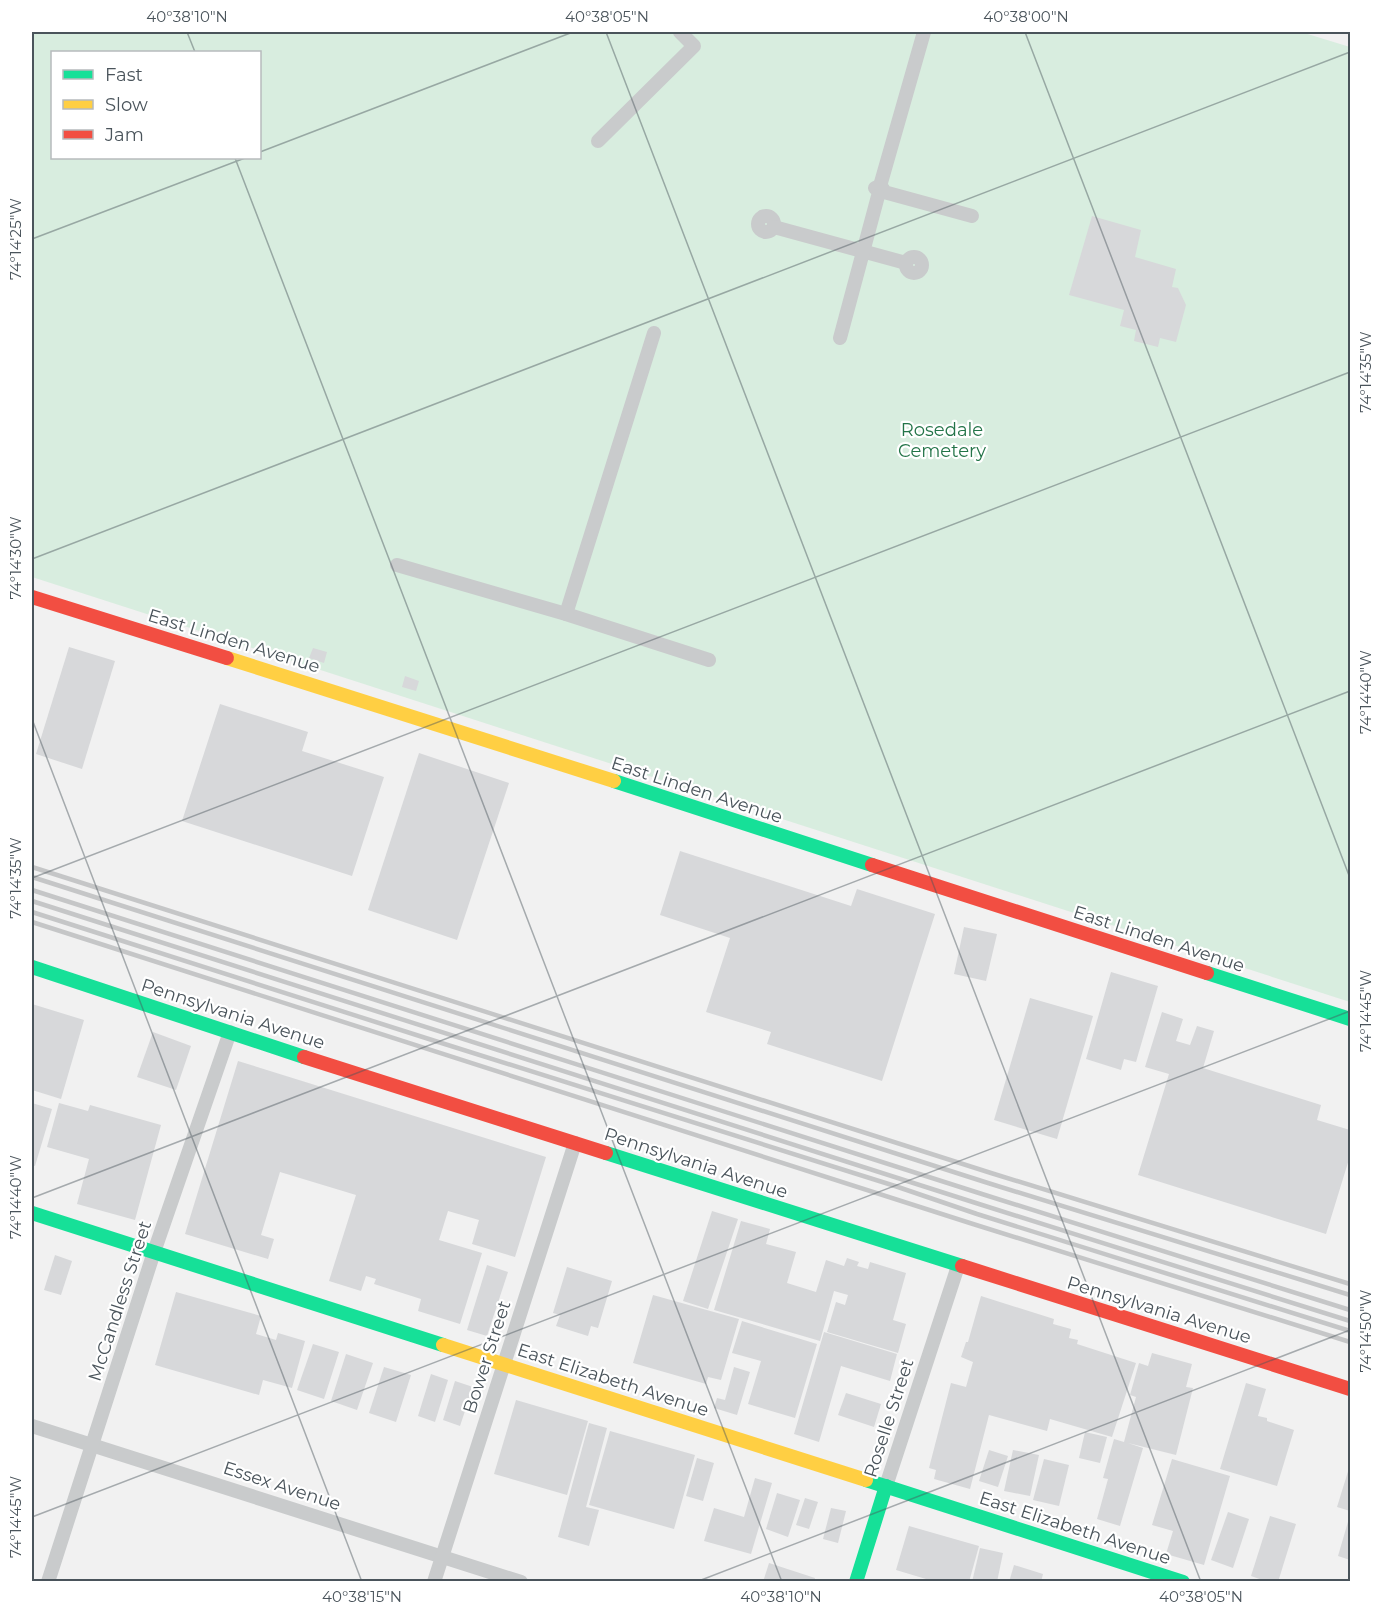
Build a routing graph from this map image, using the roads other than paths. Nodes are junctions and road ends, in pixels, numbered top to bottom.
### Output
1 (680, 32) edge
2 (924, 32) edge
3 (598, 141) dead end
4 (881, 192) junction
5 (972, 216) dead end
6 (774, 227) dead end
7 (863, 251) junction
8 (906, 263) dead end
9 (654, 333) dead end
10 (840, 338) dead end
11 (397, 565) dead end
12 (32, 597) edge
13 (566, 614) junction
14 (709, 660) dead end
15 (32, 967) edge
16 (1350, 1019) edge
17 (230, 1032) junction
18 (575, 1143) junction
19 (32, 1213) edge
20 (154, 1252) junction
21 (958, 1266) junction
22 (504, 1364) junction
23 (1350, 1389) edge
24 (32, 1426) edge
25 (92, 1445) junction
26 (886, 1486) junction
27 (442, 1556) junction
28 (48, 1581) edge
29 (434, 1581) edge
30 (521, 1581) edge
31 (856, 1581) edge
32 (1183, 1581) edge

1 - 3 street
2 - 4 street
4 - 5 street
4 - 7 street
6 - 7 street
7 - 8 street
7 - 10 street
9 - 13 street
11 - 13 street
12 - 16 street, East Linden Avenue
13 - 14 street
15 - 17 street, Pennsylvania Avenue
17 - 18 street, Pennsylvania Avenue
17 - 20 street, McCandless Street
18 - 21 street, Pennsylvania Avenue
18 - 22 street, Bower Street
19 - 20 street, East Elizabeth Avenue
20 - 22 street, East Elizabeth Avenue
20 - 25 street, McCandless Street
21 - 23 street, Pennsylvania Avenue
21 - 26 street, Roselle Street
22 - 26 street, East Elizabeth Avenue
22 - 27 street, Bower Street
24 - 25 street, Essex Avenue
25 - 27 street, Essex Avenue
25 - 28 street, McCandless Street
26 - 31 street, Roselle Street
26 - 32 street, East Elizabeth Avenue
27 - 29 street, Bower Street
27 - 30 street, Essex Avenue

